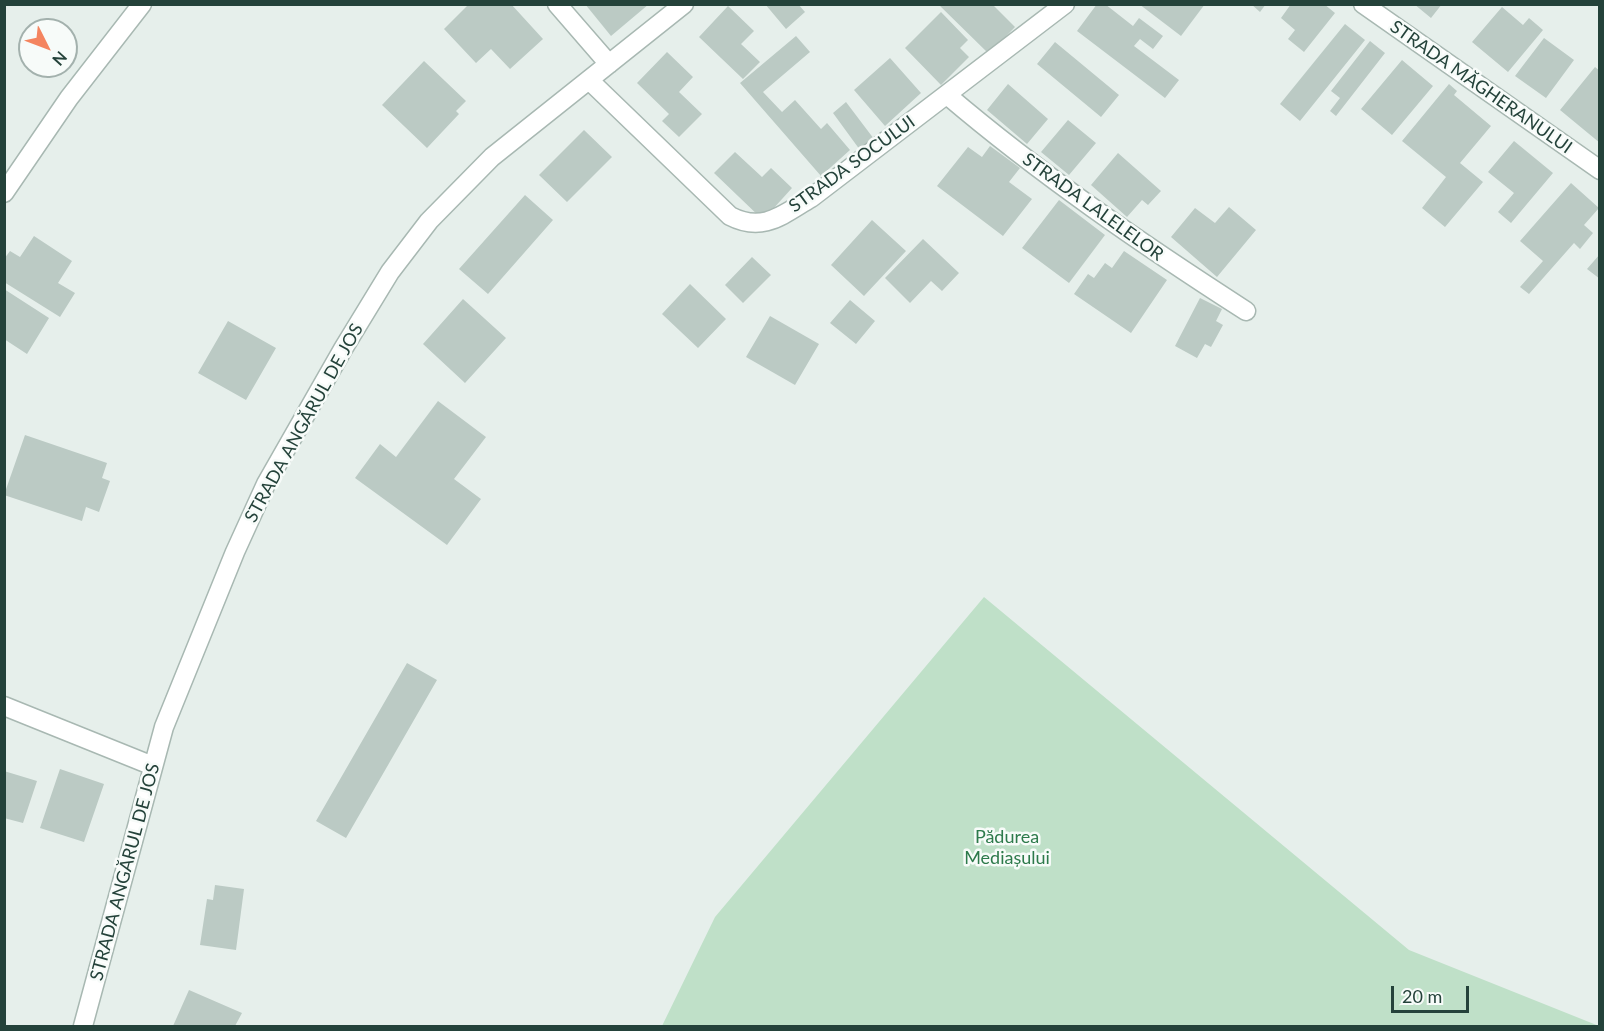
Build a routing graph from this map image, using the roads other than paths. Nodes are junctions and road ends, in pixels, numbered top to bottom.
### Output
1 (142, 4) edge
2 (558, 4) edge
3 (684, 4) edge
4 (1065, 4) edge
5 (1364, 4) edge
6 (609, 64) junction
7 (590, 81) junction
8 (947, 94) junction
9 (1599, 170) edge
10 (4, 193) edge
11 (1246, 311) dead end
12 (4, 706) edge
13 (153, 766) junction
14 (83, 1026) edge

1 - 10 street
2 - 6 street
3 - 6 street, STRADA ANGĂRUL DE JOS
4 - 8 street, STRADA SOCULUI
5 - 9 street, STRADA MĂGHERANULUI
6 - 7 street, STRADA ANGĂRUL DE JOS
7 - 8 street, STRADA SOCULUI
7 - 13 street, STRADA ANGĂRUL DE JOS
8 - 11 street, STRADA LALELELOR
12 - 13 street
13 - 14 street, STRADA ANGĂRUL DE JOS

